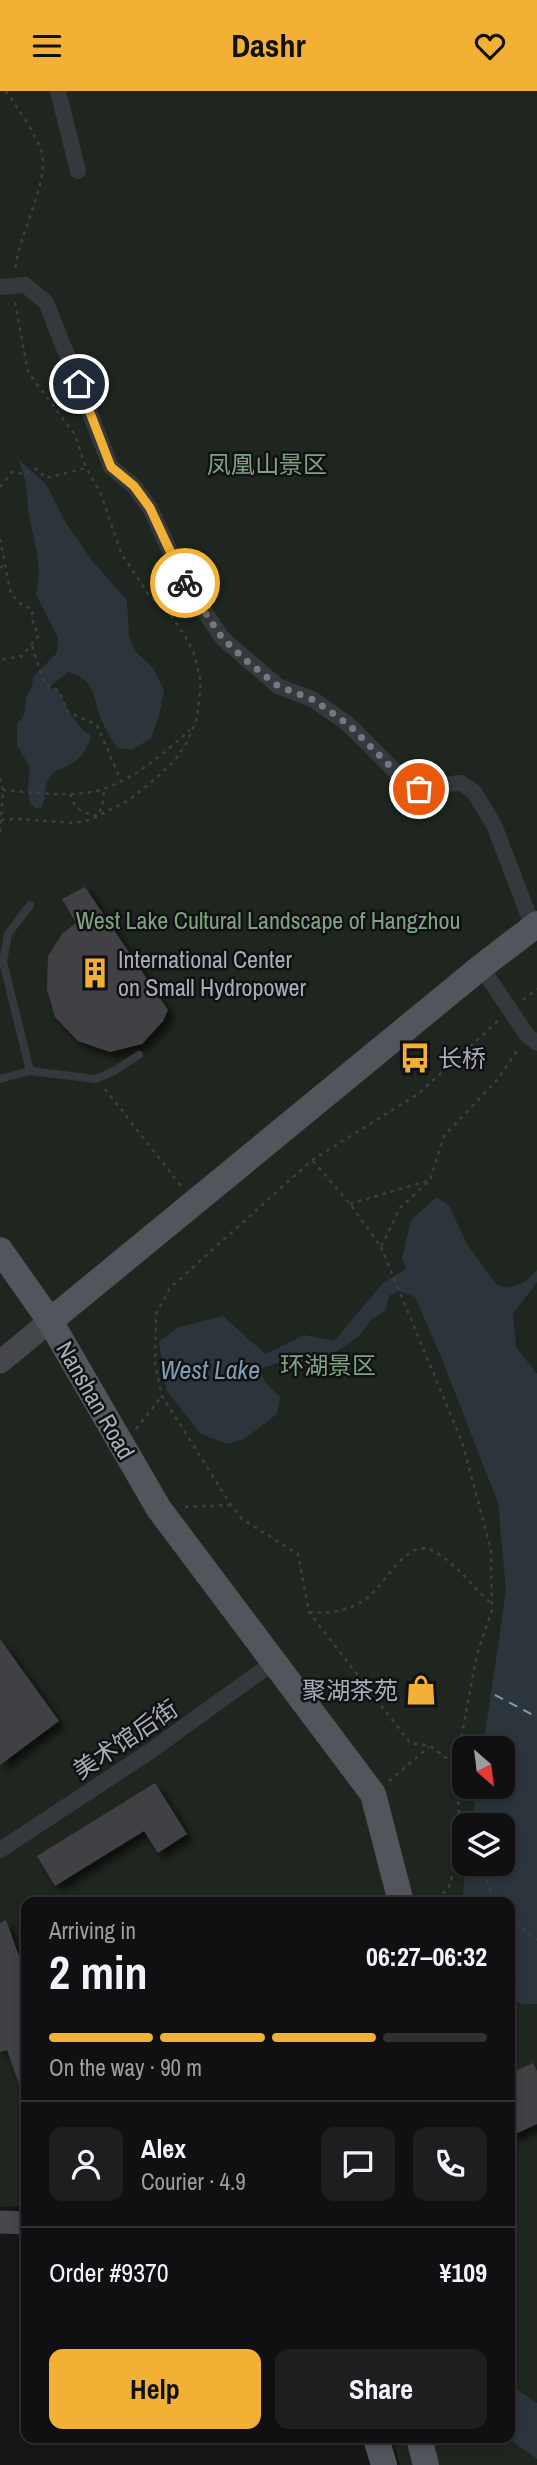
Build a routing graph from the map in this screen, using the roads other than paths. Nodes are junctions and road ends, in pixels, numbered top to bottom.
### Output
1 (58, 91) edge
2 (78, 171) dead end
3 (7, 286) edge
4 (30, 905) dead end
5 (535, 926) edge
6 (481, 967) junction
7 (532, 1039) edge
8 (139, 1055) dead end
9 (30, 1071) junction
10 (0, 1079) edge
11 (0, 1250) edge
12 (50, 1321) junction
13 (0, 1362) edge
14 (274, 1662) junction
15 (0, 1850) edge
16 (400, 1897) edge
17 (0, 2223) edge
18 (21, 2223) edge
19 (377, 2443) edge
20 (384, 2465) edge

1 - 2 street
3 - 5 street
4 - 9 lane
5 - 6 main road, Nanshan Road
6 - 7 street
6 - 12 main road, Nanshan Road
8 - 9 lane
9 - 10 lane
11 - 12 main road
12 - 13 street
12 - 14 main road, Nanshan Road
14 - 15 street, 美术馆后街
14 - 16 main road, Nanshan Road
17 - 18 street
19 - 20 main road

